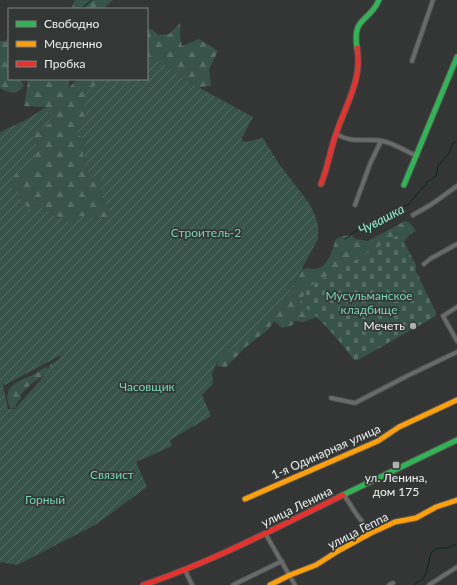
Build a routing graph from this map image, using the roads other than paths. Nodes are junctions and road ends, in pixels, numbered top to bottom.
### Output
1 (380, 0) edge
2 (433, 0) edge
3 (457, 57) edge
4 (412, 61) dead end
5 (336, 134) junction
6 (381, 141) junction
7 (417, 156) junction
8 (321, 184) dead end
9 (404, 185) dead end
10 (457, 186) edge
11 (355, 205) dead end
12 (413, 215) dead end
13 (457, 244) edge
14 (424, 264) dead end
15 (457, 307) edge
16 (457, 341) edge
17 (457, 352) edge
18 (332, 398) dead end
19 (457, 400) edge
20 (457, 440) edge
21 (344, 495) junction
22 (245, 499) dead end
23 (457, 500) edge
24 (266, 533) junction
25 (371, 533) junction
26 (282, 561) junction
27 (457, 567) edge
28 (185, 570) junction
29 (290, 575) junction
30 (143, 585) edge
31 (192, 585) edge
32 (233, 585) edge
33 (270, 585) edge
34 (295, 585) edge
35 (429, 585) edge

1 - 5 street
2 - 4 street
3 - 7 street
5 - 6 street
5 - 8 street
6 - 7 street
6 - 11 street
7 - 9 street
10 - 12 street
13 - 14 street
15 - 16 street
17 - 18 street
19 - 22 street, 1-я Одинарная улица
20 - 21 street, улица Ленина
21 - 24 street, улица Ленина
21 - 25 street
23 - 25 street, улица Геппа
24 - 26 street
24 - 28 street, улица Ленина
25 - 29 street, улица Геппа
26 - 29 street
26 - 32 street
27 - 35 street
28 - 30 street, улица Ленина
28 - 31 street
29 - 33 street, улица Геппа
29 - 34 street

